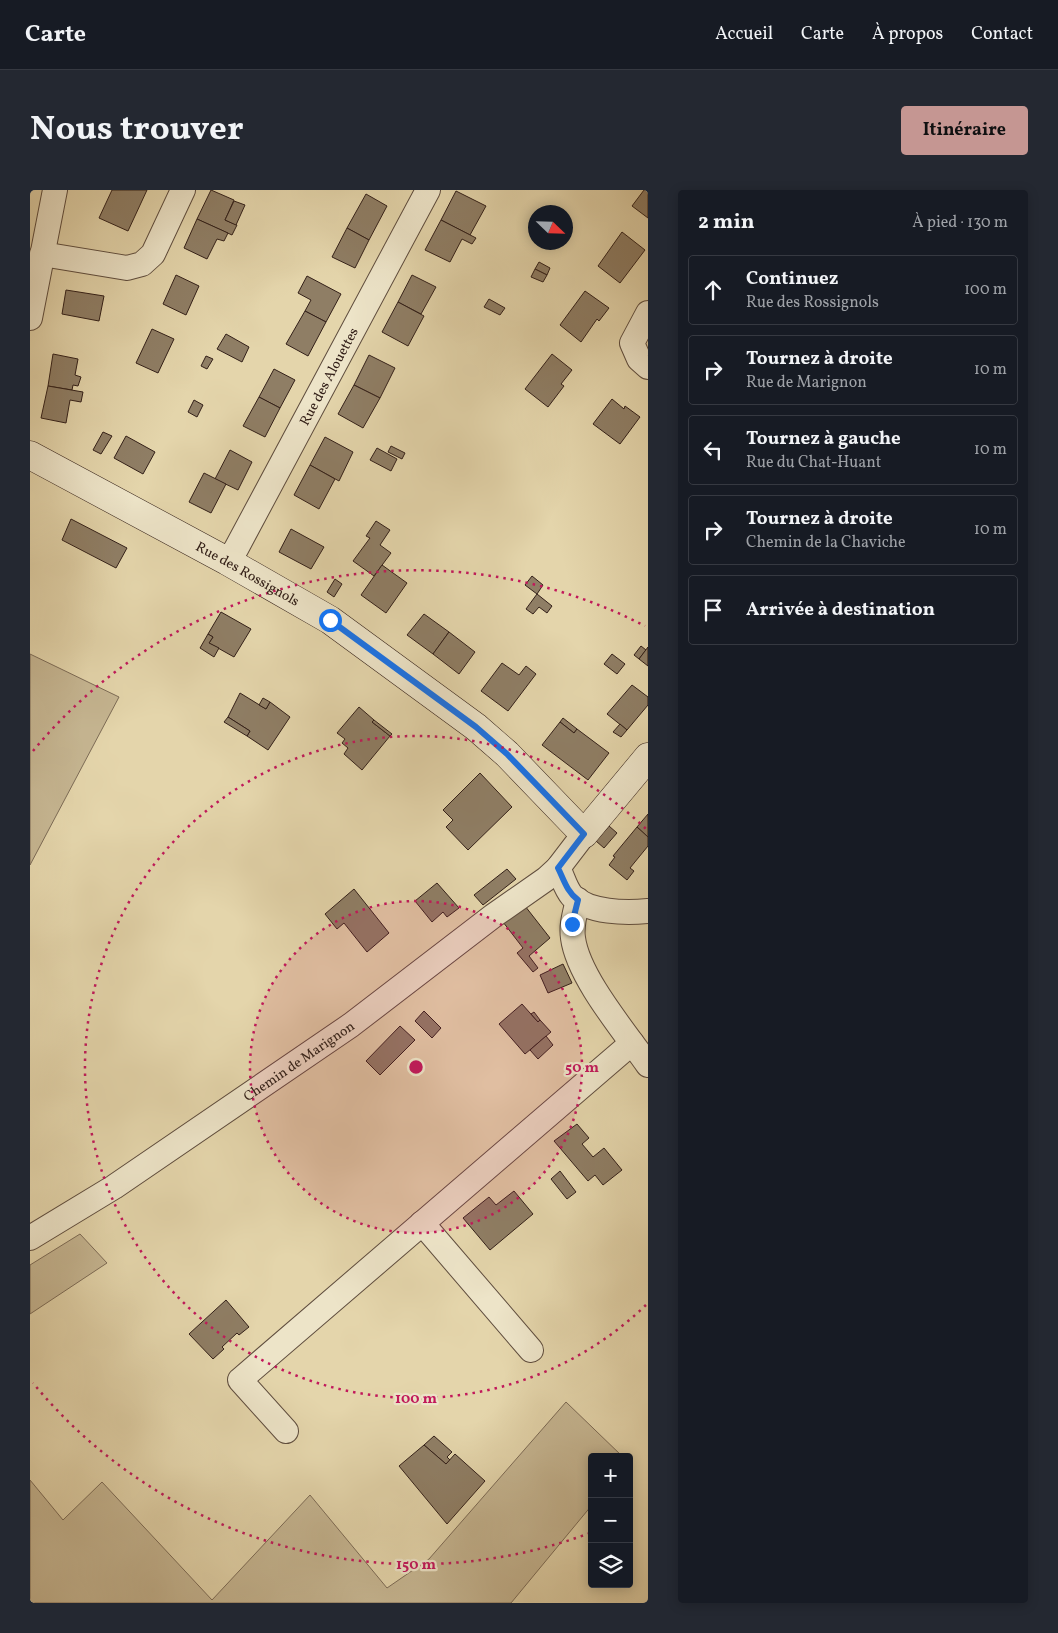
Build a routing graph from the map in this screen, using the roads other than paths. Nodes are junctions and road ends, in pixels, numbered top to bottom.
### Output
1 (54, 190) edge
2 (183, 190) edge
3 (428, 190) edge
4 (42, 254) junction
5 (648, 313) edge
6 (30, 318) edge
7 (648, 367) edge
8 (30, 455) edge
9 (227, 561) junction
10 (648, 758) edge
11 (584, 834) junction
12 (558, 868) junction
13 (578, 900) junction
14 (648, 911) edge
15 (632, 1043) junction
16 (648, 1065) edge
17 (422, 1223) junction
18 (30, 1238) edge
19 (531, 1350) dead end
20 (286, 1430) dead end

1 - 4 street
2 - 4 street
3 - 9 street, Rue des Alouettes
4 - 6 street
5 - 7 street
8 - 9 street, Rue des Rossignols
9 - 11 street, Rue des Rossignols
10 - 11 street
11 - 12 street, Chemin de Marignon
12 - 13 street
12 - 18 street, Chemin de Marignon
13 - 14 street
13 - 15 street
15 - 16 street
15 - 17 street
17 - 19 street
17 - 20 street

